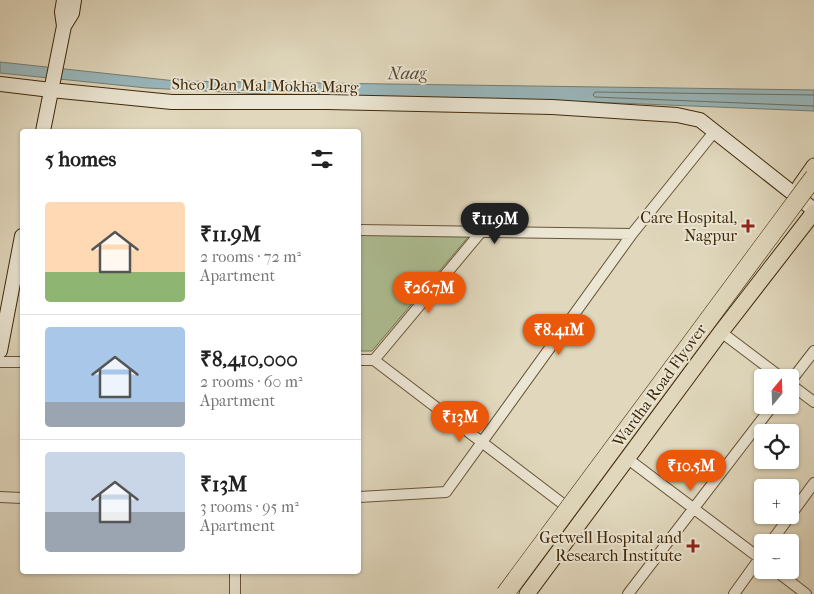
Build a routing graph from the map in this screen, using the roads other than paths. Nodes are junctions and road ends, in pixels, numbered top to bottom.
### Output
1 (64, 0) edge
2 (74, 0) edge
3 (64, 26) junction
4 (0, 84) edge
5 (51, 90) junction
6 (43, 129) edge
7 (714, 132) junction
8 (814, 166) edge
9 (814, 177) edge
10 (814, 191) edge
11 (794, 194) junction
12 (814, 211) edge
13 (361, 230) edge
14 (481, 232) junction
15 (632, 234) junction
16 (20, 246) edge
17 (721, 332) junction
18 (0, 351) edge
19 (814, 351) edge
20 (361, 360) edge
21 (374, 360) junction
22 (0, 362) edge
23 (20, 362) edge
24 (770, 369) edge
25 (799, 371) edge
26 (799, 390) edge
27 (814, 402) edge
28 (766, 414) edge
29 (482, 443) junction
30 (628, 459) junction
31 (814, 483) edge
32 (361, 497) edge
33 (0, 498) edge
34 (20, 498) edge
35 (563, 504) junction
36 (694, 509) junction
37 (777, 534) edge
38 (754, 552) edge
39 (754, 568) edge
40 (235, 574) edge
41 (787, 579) edge
42 (235, 594) edge
43 (496, 594) edge
44 (505, 594) edge
45 (513, 594) edge
46 (527, 594) edge
47 (628, 594) edge
48 (734, 594) edge
49 (806, 594) edge

1 - 3 street
2 - 3 street
3 - 5 street
4 - 5 street, Sheo Dan Mal Mokha Marg
5 - 6 street
5 - 7 street, Sheo Dan Mal Mokha Marg
7 - 11 street, Sheo Dan Mal Mokha Marg
7 - 15 street
8 - 11 main road
9 - 44 highway, Wardha Road Flyover, bridge
10 - 45 highway, Wardha Road Flyover
11 - 12 street, Sheo Dan Mal Mokha Marg
11 - 35 main road
12 - 17 main road
13 - 14 street
14 - 15 street
14 - 21 street
15 - 29 street
16 - 18 street
17 - 24 street
17 - 30 main road
19 - 25 street
20 - 21 street
21 - 29 street
22 - 23 street
26 - 27 street
28 - 36 street
29 - 32 street
29 - 35 street
30 - 36 street
30 - 46 main road
31 - 37 street
33 - 34 street
35 - 43 main road
36 - 38 street
36 - 47 street
39 - 48 street
40 - 42 street
41 - 49 street

